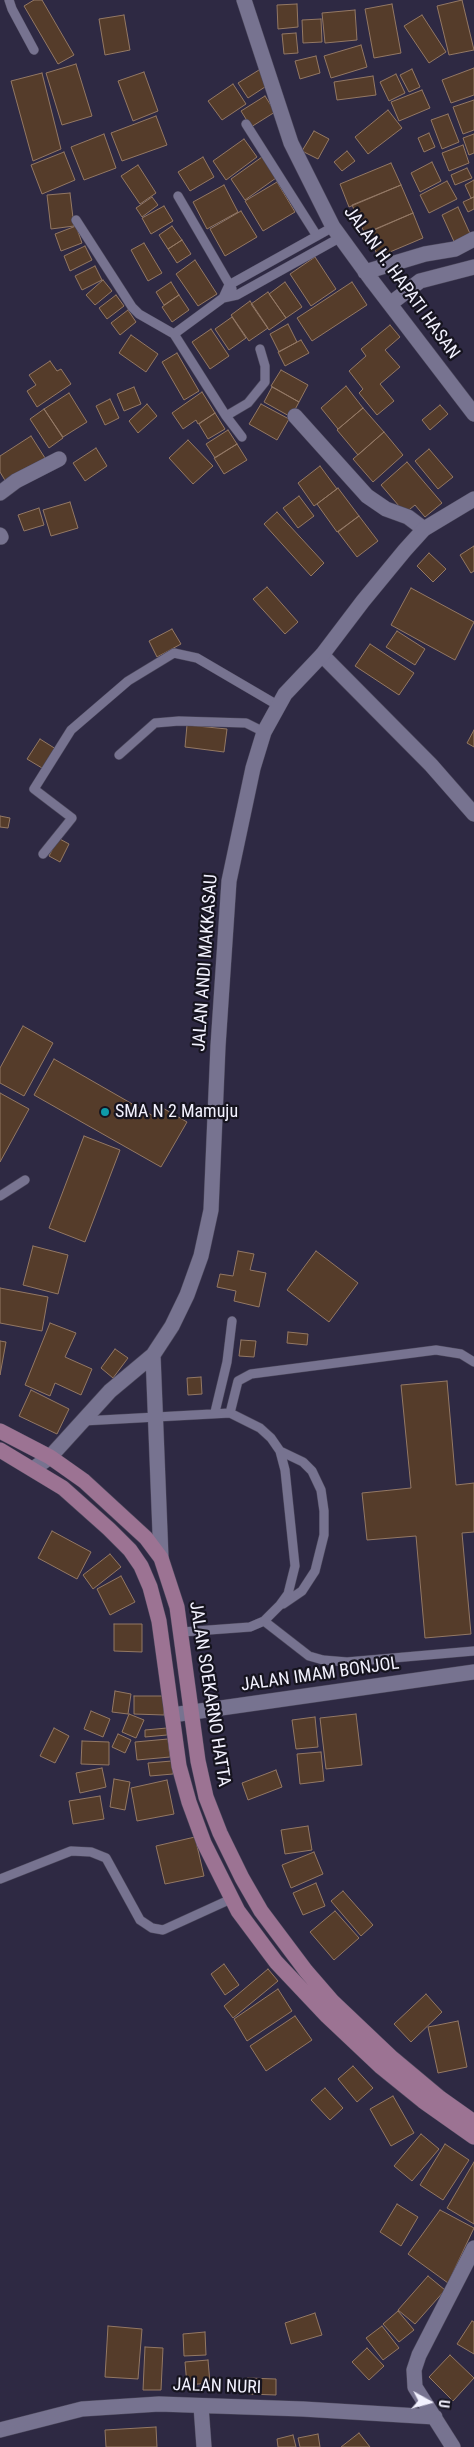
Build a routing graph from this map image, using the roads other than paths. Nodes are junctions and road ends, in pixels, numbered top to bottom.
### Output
1 (9, 0) edge
2 (244, 0) edge
3 (34, 50) dead end
4 (246, 124) dead end
5 (178, 196) dead end
6 (76, 220) dead end
7 (337, 232) junction
8 (317, 236) junction
9 (474, 239) edge
10 (474, 267) edge
11 (228, 285) junction
12 (377, 288) junction
13 (236, 295) junction
14 (223, 298) junction
15 (174, 334) junction
16 (260, 349) dead end
17 (474, 414) edge
18 (226, 416) junction
19 (296, 416) dead end
20 (242, 437) dead end
21 (60, 460) dead end
22 (0, 493) edge
23 (474, 499) edge
24 (424, 529) junction
25 (322, 655) junction
26 (279, 706) junction
27 (264, 732) junction
28 (119, 755) dead end
29 (474, 814) edge
30 (43, 854) dead end
31 (25, 1180) dead end
32 (0, 1196) edge
33 (232, 1321) dead end
34 (153, 1355) junction
35 (474, 1362) edge
36 (214, 1412) junction
37 (230, 1413) junction
38 (155, 1416) junction
39 (83, 1420) junction
40 (0, 1431) edge
41 (0, 1450) edge
42 (280, 1451) junction
43 (50, 1457) junction
44 (34, 1469) junction
45 (161, 1558) junction
46 (280, 1605) junction
47 (264, 1621) junction
48 (182, 1632) junction
49 (474, 1650) edge
50 (474, 1672) edge
51 (191, 1712) junction
52 (172, 1716) junction
53 (0, 1879) edge
54 (231, 1899) junction
55 (474, 2122) edge
56 (474, 2137) edge
57 (474, 2248) edge
58 (201, 2406) junction
59 (436, 2417) junction
60 (0, 2430) edge
61 (204, 2447) edge
62 (453, 2447) edge

1 - 3 lane
2 - 7 street, JALAN H. HAPATI HASAN
4 - 8 lane
5 - 11 lane
6 - 15 lane
7 - 8 lane
7 - 12 street, JALAN H. HAPATI HASAN
7 - 13 lane
8 - 11 lane
9 - 12 street
10 - 12 street
11 - 13 lane
11 - 14 lane
12 - 17 street, JALAN H. HAPATI HASAN
13 - 14 lane
14 - 15 lane
15 - 18 lane
16 - 18 lane
18 - 20 lane
19 - 24 street
21 - 22 street
23 - 24 street, JALAN ANDI MAKKASAU
24 - 25 street, JALAN ANDI MAKKASAU
25 - 26 street, JALAN ANDI MAKKASAU
25 - 29 street
26 - 27 street, JALAN ANDI MAKKASAU
26 - 30 lane
27 - 28 lane
27 - 34 street, JALAN ANDI MAKKASAU
31 - 32 lane
33 - 36 lane
34 - 38 street
34 - 39 street, JALAN ANDI MAKKASAU
35 - 37 lane
36 - 37 lane
36 - 38 lane
37 - 42 lane
38 - 39 lane
38 - 45 street
39 - 43 street, JALAN ANDI MAKKASAU
40 - 43 main road, JALAN SOEKARNO HATTA
41 - 44 main road
42 - 46 lane
42 - 46 lane
43 - 44 street, JALAN ANDI MAKKASAU
43 - 45 main road, JALAN SOEKARNO HATTA
44 - 52 main road
45 - 48 main road, JALAN SOEKARNO HATTA
46 - 47 lane
47 - 48 lane
47 - 49 lane
48 - 51 main road, JALAN SOEKARNO HATTA
50 - 51 street, JALAN IMAM BONJOL
51 - 52 street, JALAN IMAM BONJOL
51 - 55 main road, JALAN SOEKARNO HATTA
52 - 54 main road
53 - 54 lane
54 - 56 main road
57 - 59 street
58 - 59 street, JALAN NURI
58 - 60 street, JALAN NURI
58 - 61 street
59 - 62 street

